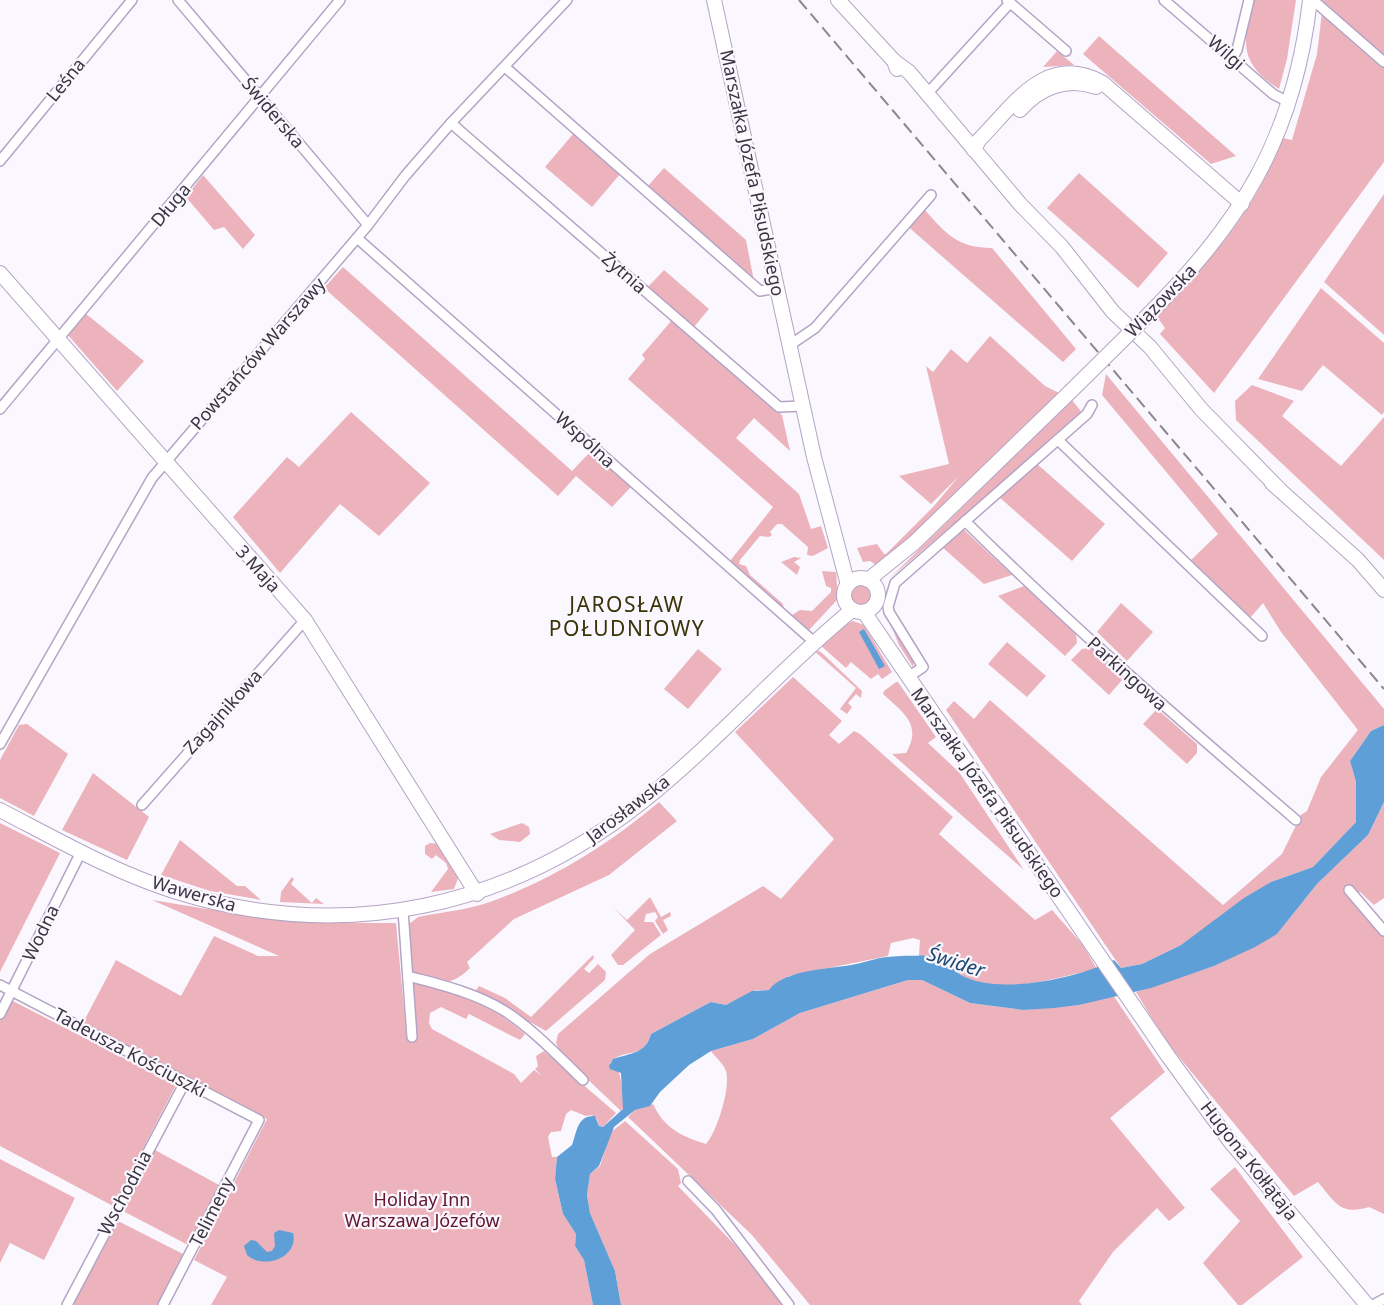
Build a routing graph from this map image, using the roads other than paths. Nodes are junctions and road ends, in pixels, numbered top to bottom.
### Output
1 (132, 0) edge
2 (178, 0) edge
3 (340, 0) edge
4 (567, 0) edge
5 (714, 0) edge
6 (838, 0) edge
7 (1164, 0) edge
8 (1248, 0) edge
9 (1311, 0) edge
10 (1009, 1) edge
11 (1066, 51) dead end
12 (1232, 59) junction
13 (1384, 62) edge
14 (505, 67) junction
15 (924, 92) junction
16 (260, 98) junction
17 (1290, 103) junction
18 (451, 123) junction
19 (974, 150) junction
20 (0, 161) edge
21 (931, 195) dead end
22 (1242, 204) junction
23 (368, 225) junction
24 (357, 238) junction
25 (0, 273) edge
26 (777, 288) junction
27 (58, 340) junction
28 (790, 345) junction
29 (1092, 405) dead end
30 (803, 406) junction
31 (0, 409) edge
32 (1058, 440) junction
33 (165, 463) junction
34 (965, 521) junction
35 (863, 583) junction
36 (1384, 590) edge
37 (859, 608) junction
38 (305, 620) junction
39 (1262, 636) dead end
40 (813, 641) junction
41 (907, 678) junction
42 (0, 744) edge
43 (142, 805) dead end
44 (0, 810) edge
45 (1296, 820) dead end
46 (81, 852) junction
47 (1349, 890) dead end
48 (477, 894) junction
49 (403, 910) junction
50 (1384, 931) edge
51 (408, 976) junction
52 (0, 985) edge
53 (12, 991) junction
54 (1139, 1012) joint
55 (0, 1014) edge
56 (412, 1037) dead end
57 (583, 1080) dead end
58 (184, 1082) junction
59 (259, 1120) joint
60 (688, 1181) dead end
61 (1384, 1299) edge
62 (67, 1305) edge
63 (163, 1305) edge
64 (789, 1305) edge
65 (1367, 1305) edge
66 (1373, 1305) edge

1 - 20 street, Leśna
2 - 16 street, Świderska
3 - 16 street, Długa
4 - 14 street, Powstańców Warszawy
5 - 26 main road, Marszałka Józefa Piłsudskiego
6 - 15 main road
7 - 12 street, Wilgi
8 - 12 street
9 - 13 street
9 - 17 main road, Wiązowska
10 - 11 street
10 - 15 street
12 - 17 street, Wilgi
14 - 18 street, Powstańców Warszawy
14 - 26 street
15 - 19 main road
16 - 23 street, Świderska
16 - 27 street, Długa
17 - 22 main road, Wiązowska
18 - 23 street, Powstańców Warszawy
18 - 30 street, Żytnia
19 - 22 main road
19 - 36 main road
21 - 28 street
22 - 35 main road, Wiązowska, bridge
23 - 24 street, Powstańców Warszawy
24 - 33 street, Powstańców Warszawy
24 - 40 street, Wspólna
25 - 27 main road, 3 Maja
26 - 28 main road, Marszałka Józefa Piłsudskiego
27 - 31 street, Długa
27 - 33 main road, 3 Maja
28 - 30 main road, Marszałka Józefa Piłsudskiego
29 - 32 street
30 - 35 main road, Marszałka Józefa Piłsudskiego
32 - 34 street
32 - 39 street
33 - 38 main road, 3 Maja
33 - 42 street, Powstańców Warszawy
34 - 41 street
34 - 45 street, Parkingowa
35 - 37 main road
35 - 37 main road
37 - 40 main road, Jarosławska
37 - 41 main road, Marszałka Józefa Piłsudskiego
38 - 43 street, Zagajnikowa
38 - 48 main road, 3 Maja
40 - 48 main road, Jarosławska
41 - 54 main road, Marszałka Józefa Piłsudskiego
44 - 46 main road, Wawerska
46 - 49 main road, Wawerska
46 - 53 street, Wodna
47 - 50 street
48 - 49 main road, Jarosławska
49 - 51 street
51 - 56 street
51 - 57 street
52 - 53 street, Tadeusza Kościuszki
53 - 55 street, Wodna
53 - 58 street, Tadeusza Kościuszki
54 - 65 main road, Hugona Kołłątaja
58 - 59 street, Tadeusza Kościuszki
58 - 62 street, Wschodnia
59 - 63 street, Telimeny
60 - 64 street
61 - 66 street

